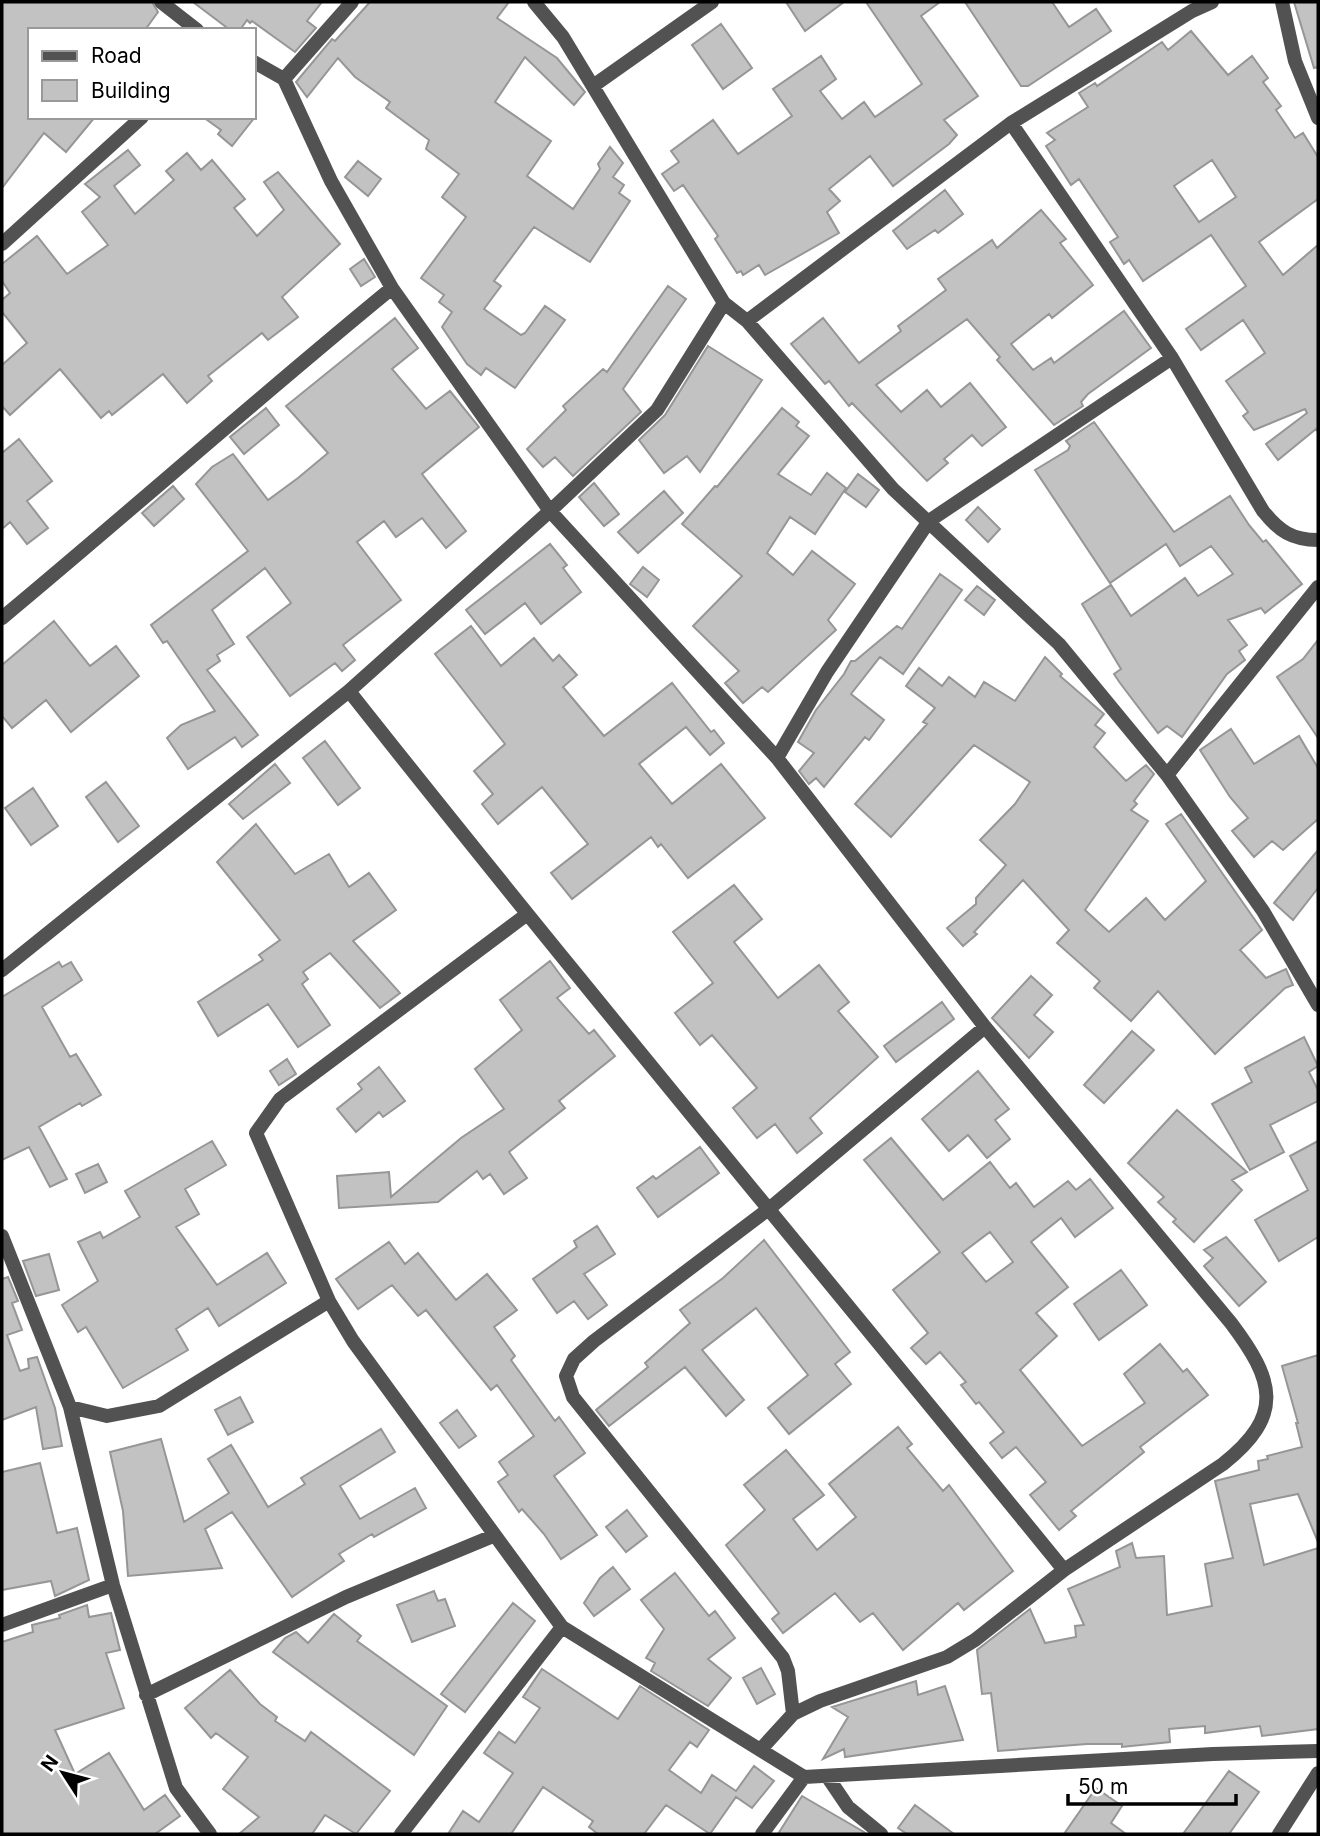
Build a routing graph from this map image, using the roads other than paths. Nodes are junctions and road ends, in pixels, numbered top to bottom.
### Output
1 (161, 2) edge
2 (352, 2) edge
3 (534, 2) edge
4 (712, 2) edge
5 (1212, 2) edge
6 (1282, 2) edge
7 (194, 28) edge
8 (256, 63) edge
9 (285, 79) junction
10 (593, 86) junction
11 (1318, 118) edge
12 (140, 119) edge
13 (1011, 123) junction
14 (4, 240) edge
15 (392, 288) junction
16 (724, 303) junction
17 (747, 321) junction
18 (1172, 358) junction
19 (550, 511) junction
20 (929, 521) junction
21 (1318, 540) edge
22 (1318, 587) edge
23 (2, 618) edge
24 (349, 691) junction
25 (777, 758) junction
26 (1167, 775) junction
27 (526, 915) junction
28 (2, 970) edge
29 (1318, 1005) edge
30 (985, 1027) junction
31 (770, 1208) junction
32 (2, 1236) edge
33 (329, 1301) junction
34 (70, 1407) junction
35 (493, 1536) junction
36 (1063, 1570) junction
37 (114, 1585) junction
38 (2, 1625) edge
39 (562, 1628) junction
40 (146, 1695) junction
41 (793, 1714) junction
42 (762, 1748) junction
43 (1318, 1751) edge
44 (1318, 1773) edge
45 (827, 1776) junction
46 (804, 1777) junction
47 (210, 1834) edge
48 (401, 1834) edge
49 (762, 1834) edge
50 (881, 1834) edge
51 (1279, 1834) edge

1 - 7 street
2 - 9 street
3 - 10 street
4 - 10 street
5 - 13 street
6 - 11 street
8 - 9 street
9 - 15 street
10 - 16 street
12 - 14 street
13 - 17 street
13 - 18 street
15 - 19 street
15 - 23 street
16 - 17 street
16 - 19 street
17 - 20 street
18 - 20 street
18 - 21 street
19 - 24 street
19 - 25 street
20 - 25 street
20 - 26 street
22 - 26 street
24 - 27 street
24 - 28 street
25 - 30 street
26 - 29 street
27 - 31 street
27 - 33 street
30 - 31 street
30 - 36 street
31 - 36 street
31 - 41 street
32 - 34 street
33 - 34 street
33 - 35 street
34 - 37 street
35 - 39 street
35 - 40 street
36 - 41 street
37 - 38 street
37 - 40 street
39 - 42 street
39 - 48 street
40 - 47 street
41 - 42 street
42 - 46 street
43 - 45 street
44 - 51 street
45 - 46 street
45 - 50 street
46 - 49 street

